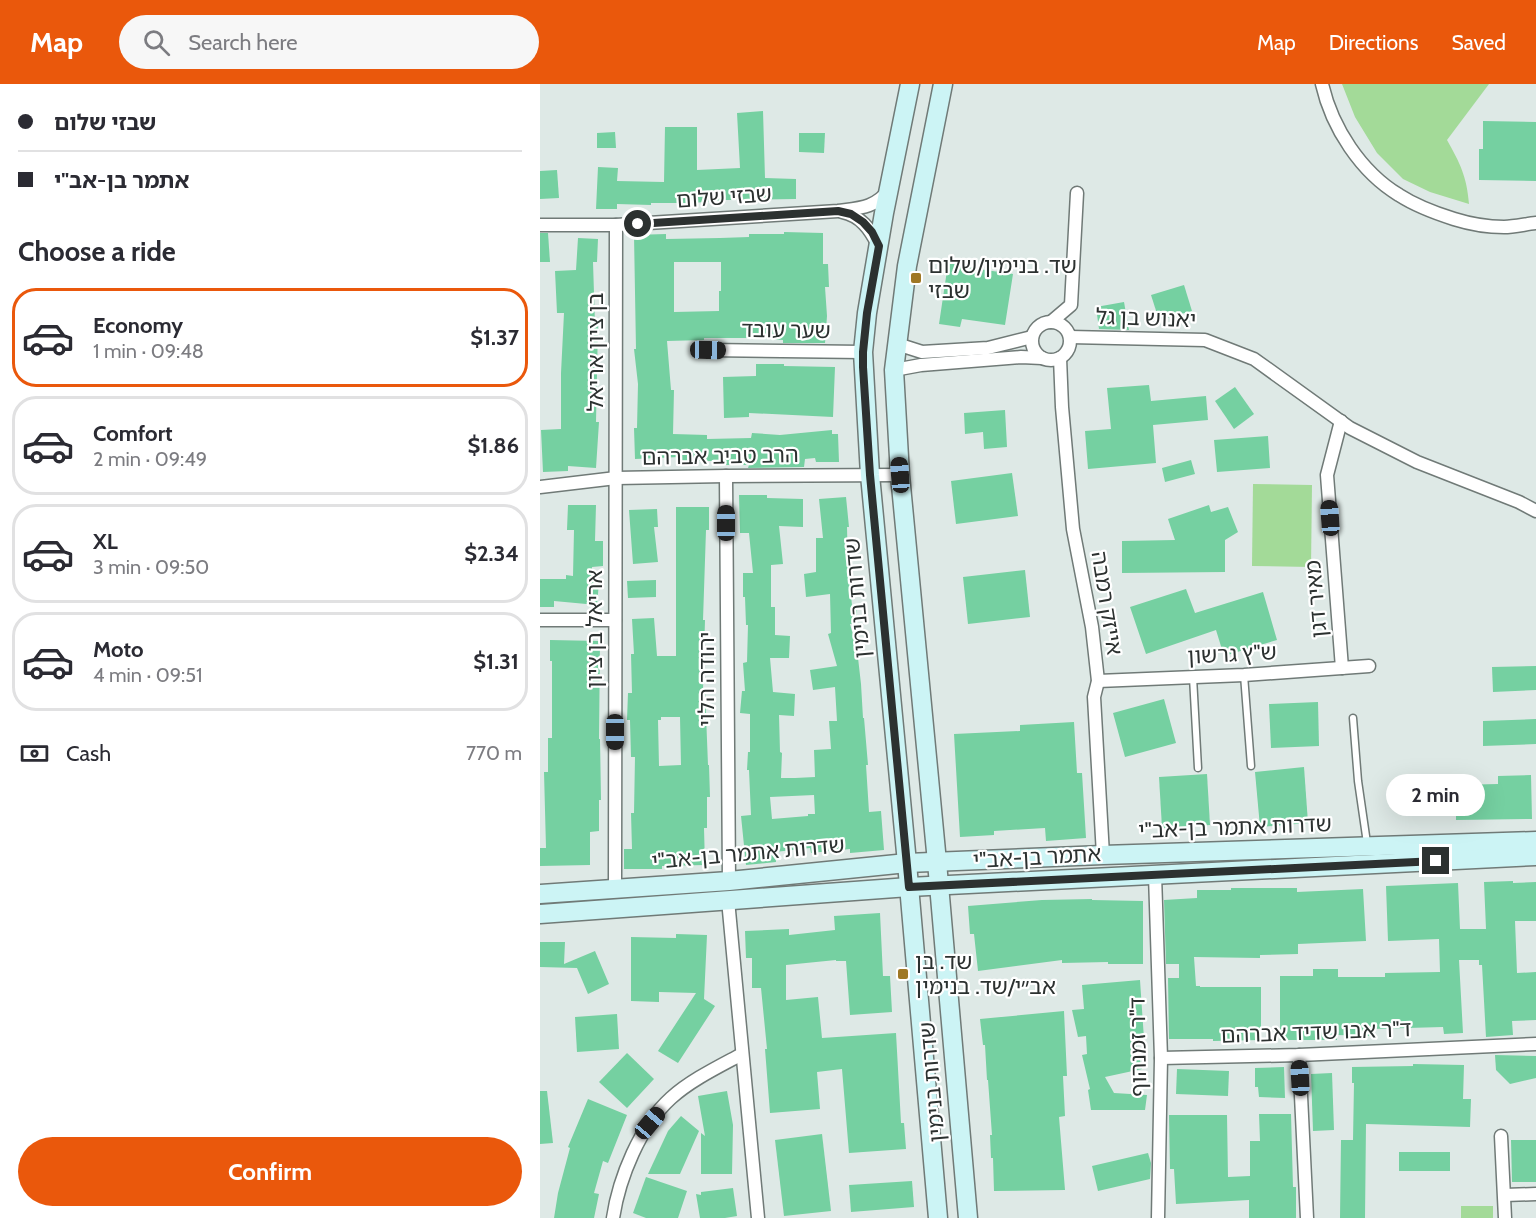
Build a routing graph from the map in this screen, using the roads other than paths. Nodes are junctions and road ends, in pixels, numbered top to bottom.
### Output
1 (910, 84) edge
2 (943, 84) edge
3 (1323, 84) edge
4 (890, 189) junction
5 (1077, 193) dead end
6 (838, 211) junction
7 (1536, 223) edge
8 (540, 225) edge
9 (616, 225) junction
10 (879, 246) junction
11 (1051, 322) junction
12 (1032, 337) junction
13 (1070, 337) junction
14 (897, 344) junction
15 (708, 350) dead end
16 (863, 352) junction
17 (1042, 358) junction
18 (1060, 358) junction
19 (894, 370) junction
20 (1341, 421) junction
21 (870, 475) junction
22 (900, 475) junction
23 (726, 476) junction
24 (616, 478) junction
25 (540, 487) edge
26 (1536, 511) edge
27 (540, 620) edge
28 (615, 620) junction
29 (1368, 666) dead end
30 (1342, 668) junction
31 (1244, 675) junction
32 (1193, 677) junction
33 (1098, 681) junction
34 (1353, 718) dead end
35 (1251, 766) dead end
36 (1198, 768) dead end
37 (1536, 841) edge
38 (1367, 847) junction
39 (1103, 855) junction
40 (1536, 856) edge
41 (937, 862) junction
42 (907, 863) junction
43 (1155, 875) junction
44 (729, 881) junction
45 (938, 885) junction
46 (909, 887) junction
47 (615, 888) junction
48 (540, 894) edge
49 (728, 900) junction
50 (540, 914) edge
51 (1536, 1044) edge
52 (742, 1054) junction
53 (1299, 1055) junction
54 (1161, 1058) junction
55 (1501, 1136) dead end
56 (1536, 1194) edge
57 (1505, 1195) junction
58 (613, 1218) edge
59 (758, 1218) edge
60 (938, 1218) edge
61 (968, 1218) edge
62 (1158, 1218) edge
63 (1307, 1218) edge
64 (1505, 1218) edge

1 - 4 main road, שדרות בנימין
2 - 14 main road, שדרות בנימין
3 - 7 street
4 - 6 street, שבזי שלום
4 - 10 main road, שדרות בנימין
5 - 11 street
6 - 9 street, שבזי שלום
6 - 10 street, שבזי שלום
8 - 9 street, שבזי שלום
9 - 24 street, בן ציון אריאל
10 - 16 main road, שדרות בנימין
11 - 12 street
11 - 13 street
12 - 14 street
12 - 17 street
13 - 18 street
13 - 20 street, יאנוש בן גל
14 - 19 main road, שדרות בנימין
15 - 16 street, שער עובד
16 - 21 main road, שדרות בנימין
17 - 18 street
17 - 19 street
18 - 33 street, אייזק רמבה
19 - 22 main road, שדרות בנימין
20 - 26 street, יאנוש בן גל
20 - 30 street, מאיר דגן
21 - 22 street, הרב טביב אברהם
21 - 23 street, הרב טביב אברהם
21 - 42 main road, שדרות בנימין
22 - 41 main road, שדרות בנימין
23 - 24 street, הרב טביב אברהם
23 - 44 street, יהודה הלוי
24 - 25 street, הרב טביב אברהם
24 - 28 street, אריאל בן ציון
27 - 28 street
28 - 47 street, אריאל בן ציון
29 - 30 street, ש"ץ גרשון
30 - 31 street, ש"ץ גרשון
31 - 32 street, ש"ץ גרשון
31 - 35 lane
32 - 33 street, ש"ץ גרשון
32 - 36 lane
33 - 39 street, אייזק רמבה
34 - 38 lane
37 - 38 main road, שדרות אתמר בן-אב"י
38 - 39 main road, שדרות אתמר בן-אב"י
39 - 41 main road, שדרות אתמר בן-אב"י
40 - 43 main road, אתמר בן-אב"י
41 - 42 main road, שדרות אתמר בן-אב"י
41 - 45 main road, שדרות בנימין
42 - 44 main road, שדרות אתמר בן-אב"י
42 - 46 main road, שדרות בנימין
43 - 45 main road, אתמר בן-אב"י
43 - 54 street, ד"ר זמנהוף
44 - 47 main road, שדרות אתמר בן-אב"י
45 - 46 main road, אתמר בן-אב"י
45 - 61 main road, שדרות בנימין
46 - 49 main road, אתמר בן-אב"י
46 - 60 main road, שדרות בנימין
47 - 48 main road, שדרות אתמר בן-אב"י
49 - 50 main road, אתמר בן-אב"י
49 - 52 street
51 - 53 street, ד"ר אבו שדיד אברהם
52 - 58 street
52 - 59 street
53 - 54 street, ד"ר אבו שדיד אברהם
53 - 63 street
54 - 62 street, ד"ר זמנהוף
55 - 57 street
56 - 57 street
57 - 64 street

